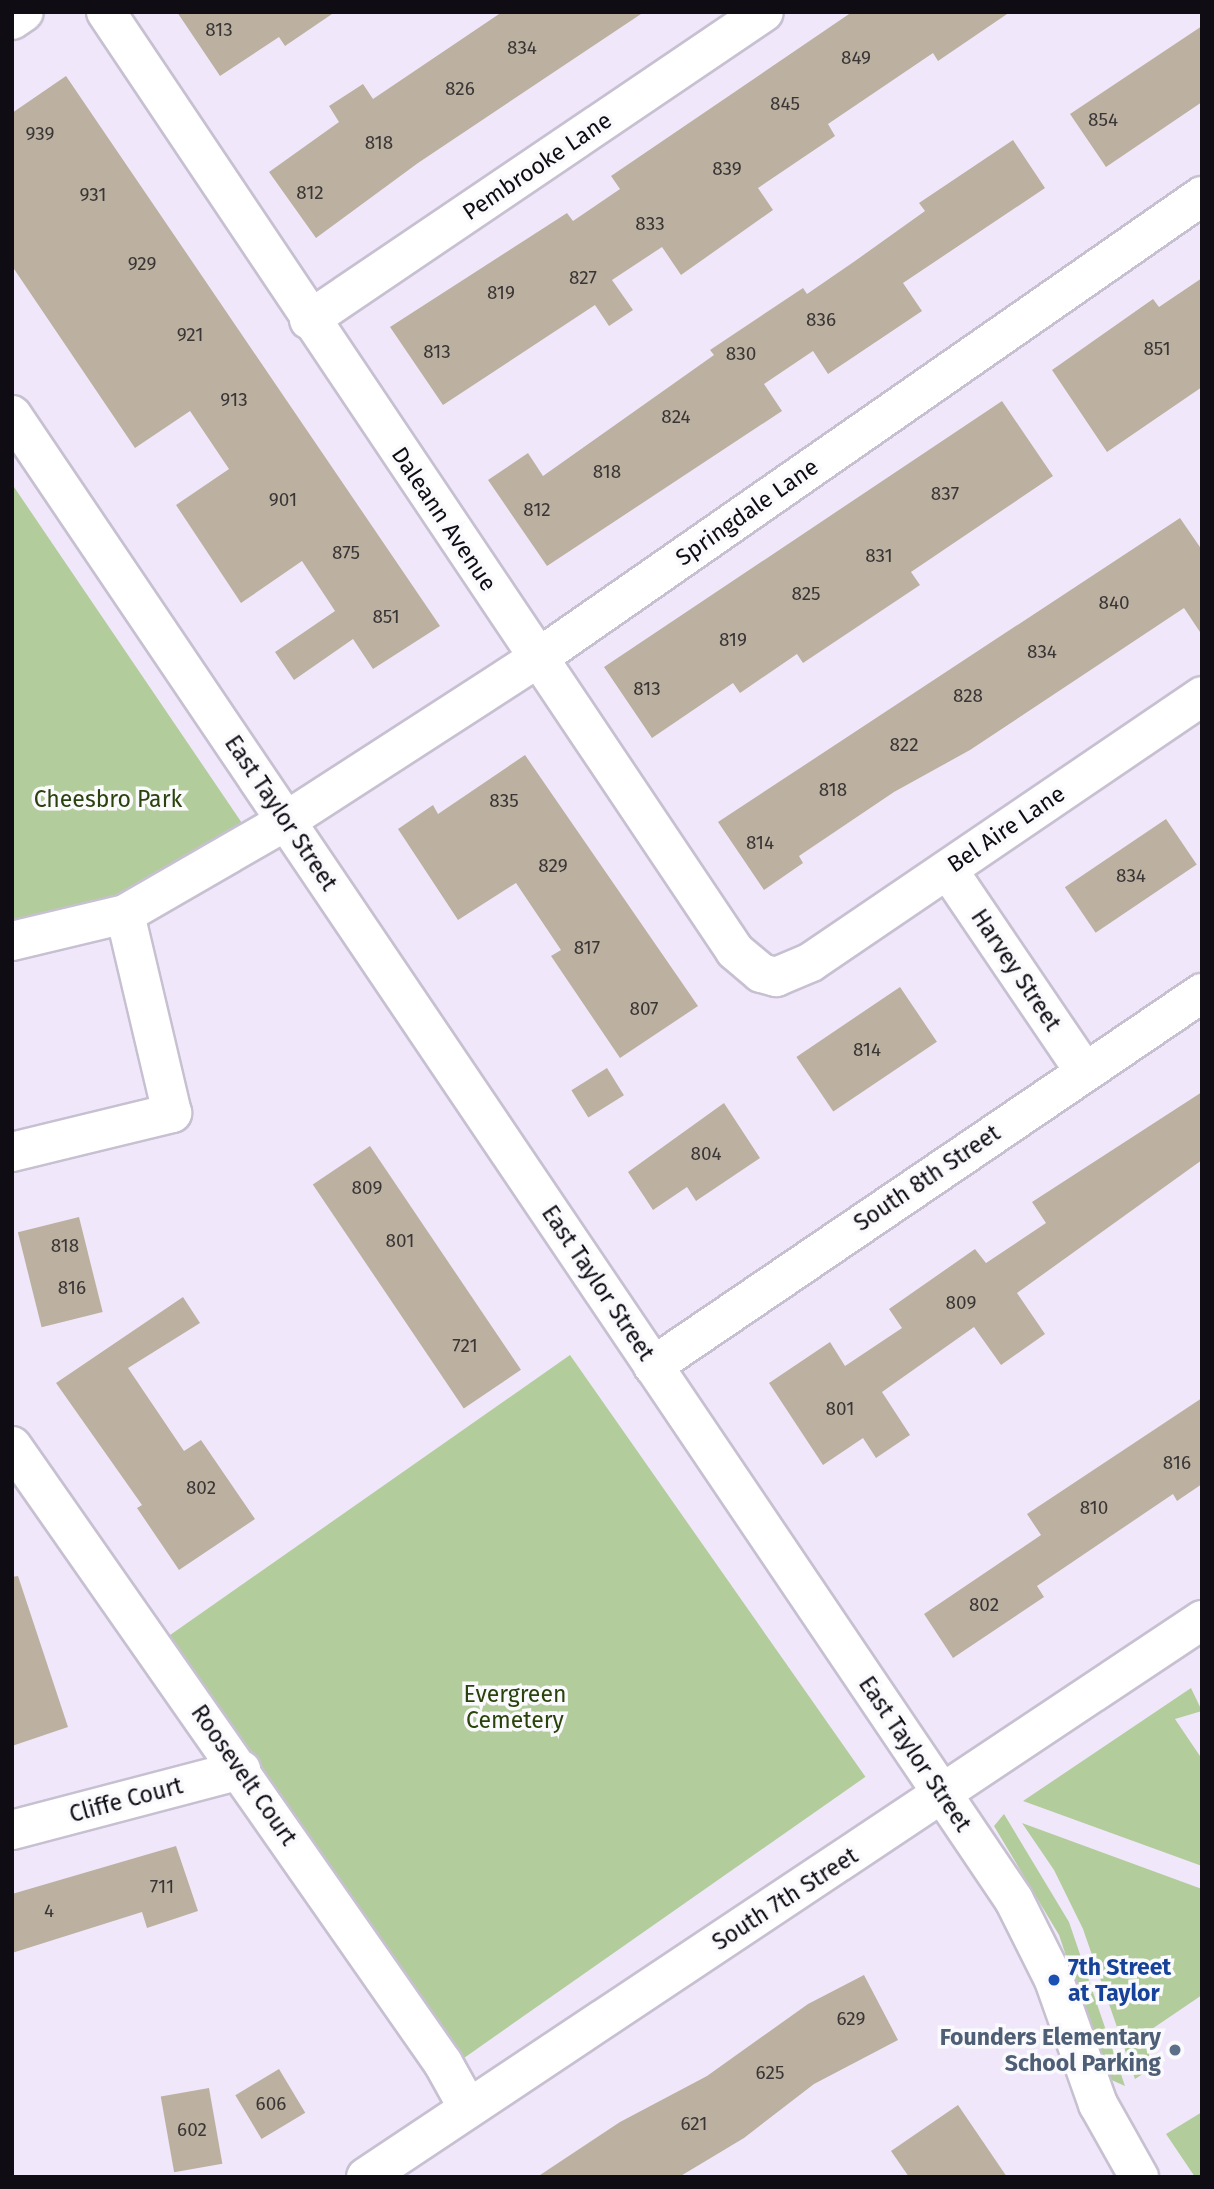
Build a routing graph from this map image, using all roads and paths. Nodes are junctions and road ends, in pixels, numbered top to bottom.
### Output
1 (24, 12) edge
2 (106, 12) edge
3 (764, 12) edge
4 (12, 20) edge
5 (1202, 196) edge
6 (309, 320) junction
7 (12, 415) edge
8 (538, 658) junction
9 (1202, 696) edge
10 (286, 821) junction
11 (948, 870) junction
12 (125, 914) junction
13 (12, 941) edge
14 (811, 962) joint
15 (1202, 993) edge
16 (1084, 1071) junction
17 (12, 1152) edge
18 (653, 1366) junction
19 (12, 1446) edge
20 (1202, 1620) edge
21 (241, 1770) junction
22 (941, 1794) junction
23 (12, 1830) edge
24 (468, 2108) junction
25 (366, 2177) edge
26 (1139, 2177) edge

1 - 4 street
2 - 6 street, Daleann Avenue
3 - 6 street, Pembrooke Lane
5 - 8 street, Springdale Lane
6 - 8 street, Daleann Avenue
7 - 10 street, East Taylor Street
8 - 10 street, Springdale Lane
8 - 14 street, Daleann Avenue
9 - 11 street, Bel Aire Lane
10 - 12 street, Springdale Lane
10 - 18 street, East Taylor Street
11 - 14 street, Bel Aire Lane
11 - 16 street, Harvey Street
12 - 13 street, Springdale Lane
12 - 17 street
15 - 16 street, South 8th Street
16 - 18 street, South 8th Street
18 - 22 street, East Taylor Street
19 - 21 street, Roosevelt Court
20 - 22 street, South 7th Street
21 - 23 street, Cliffe Court
21 - 24 street, Roosevelt Court
22 - 24 street, South 7th Street
22 - 26 street, East Taylor Street
24 - 25 street, South 7th Street

